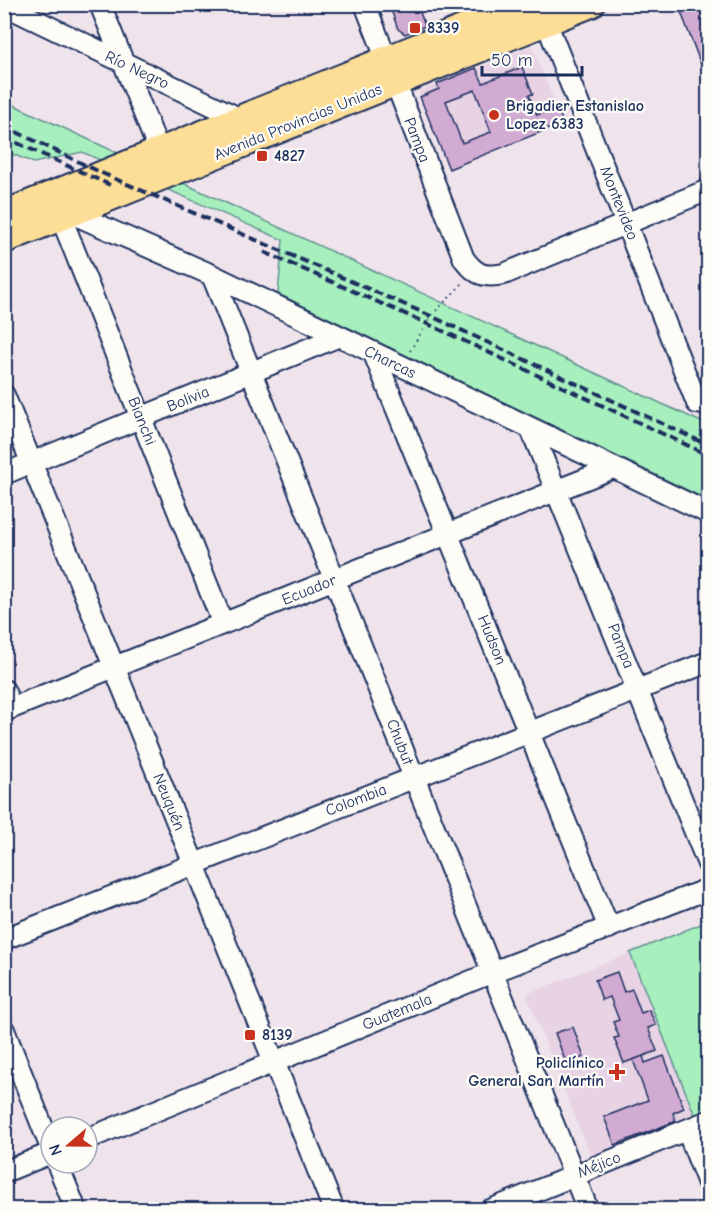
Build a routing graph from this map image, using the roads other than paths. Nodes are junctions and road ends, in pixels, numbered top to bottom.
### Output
1 (100, 4) edge
2 (365, 4) edge
3 (524, 4) edge
4 (591, 4) edge
5 (4, 5) edge
6 (543, 14) edge
7 (124, 64) junction
8 (390, 72) junction
9 (238, 118) junction
10 (271, 133) junction
11 (159, 151) junction
12 (708, 190) edge
13 (4, 214) edge
14 (66, 215) junction
15 (628, 223) junction
16 (4, 240) edge
17 (212, 275) junction
18 (337, 337) junction
19 (374, 354) junction
20 (251, 373) junction
21 (4, 395) edge
22 (703, 404) edge
23 (141, 418) junction
24 (531, 429) junction
25 (32, 463) junction
26 (613, 468) junction
27 (4, 474) edge
28 (558, 491) junction
29 (708, 513) edge
30 (449, 534) junction
31 (334, 580) junction
32 (223, 624) junction
33 (708, 662) edge
34 (115, 668) junction
35 (4, 690) edge
36 (638, 690) junction
37 (8, 710) edge
38 (530, 732) junction
39 (414, 778) junction
40 (194, 864) junction
41 (708, 864) edge
42 (708, 889) edge
43 (609, 928) junction
44 (4, 939) edge
45 (493, 972) junction
46 (4, 1030) edge
47 (274, 1062) junction
48 (39, 1118) edge
49 (708, 1121) edge
50 (687, 1130) junction
51 (99, 1134) edge
52 (39, 1158) edge
53 (4, 1172) edge
54 (62, 1175) edge
55 (574, 1176) junction
56 (708, 1183) edge
57 (76, 1209) edge
58 (334, 1209) edge
59 (490, 1209) edge
60 (588, 1209) edge

1 - 7 street
2 - 8 street, Pampa
3 - 8 main road, Avenida Provincias Unidas
4 - 6 main road, Avenida Provincias Unidas
5 - 7 street, Río Negro
6 - 8 main road, Avenida Provincias Unidas
6 - 15 street, Montevideo
7 - 9 street, Río Negro
7 - 11 street
8 - 9 main road, Avenida Provincias Unidas
8 - 10 main road, Avenida Provincias Unidas
8 - 15 street, Pampa
9 - 10 street, Río Negro
9 - 11 main road, Avenida Provincias Unidas
10 - 14 main road, Avenida Provincias Unidas
11 - 13 main road, Avenida Provincias Unidas
12 - 15 street
14 - 16 main road, Avenida Provincias Unidas
14 - 17 street, Charcas
14 - 23 street, Bianchi
15 - 22 street, Montevideo
17 - 18 street, Charcas
17 - 20 street, Chubut
18 - 19 street, Charcas
18 - 20 street, Bolivia
19 - 24 street, Charcas
19 - 30 street, Hudson
20 - 23 street, Bolivia
20 - 31 street, Chubut
21 - 25 street, Neuquén
23 - 25 street, Bolivia
23 - 32 street, Bianchi
24 - 26 street, Charcas
24 - 28 street, Pampa
25 - 27 street, Bolivia
25 - 34 street, Neuquén
26 - 28 street, Ecuador
26 - 29 street, Charcas
28 - 30 street, Ecuador
28 - 36 street, Pampa
30 - 31 street, Ecuador
30 - 38 street, Hudson
31 - 32 street, Ecuador
31 - 39 street, Chubut
32 - 34 street, Ecuador
33 - 36 street, Colombia
34 - 37 street, Ecuador
34 - 40 street, Neuquén
35 - 37 street
36 - 38 street, Colombia
36 - 41 street, Pampa
38 - 39 street, Colombia
38 - 43 street, Hudson
39 - 40 street, Colombia
39 - 45 street, Chubut
40 - 44 street, Colombia
40 - 47 street, Neuquén
42 - 43 street, Guatemala
43 - 45 street, Guatemala
45 - 47 street, Guatemala
45 - 55 street, Chubut
46 - 48 street
47 - 51 street, Guatemala
47 - 58 street, Neuquén
49 - 50 street, Méjico
50 - 55 street, Méjico
50 - 56 street
52 - 53 street
54 - 57 street
55 - 59 street, Méjico
55 - 60 street, Chubut

